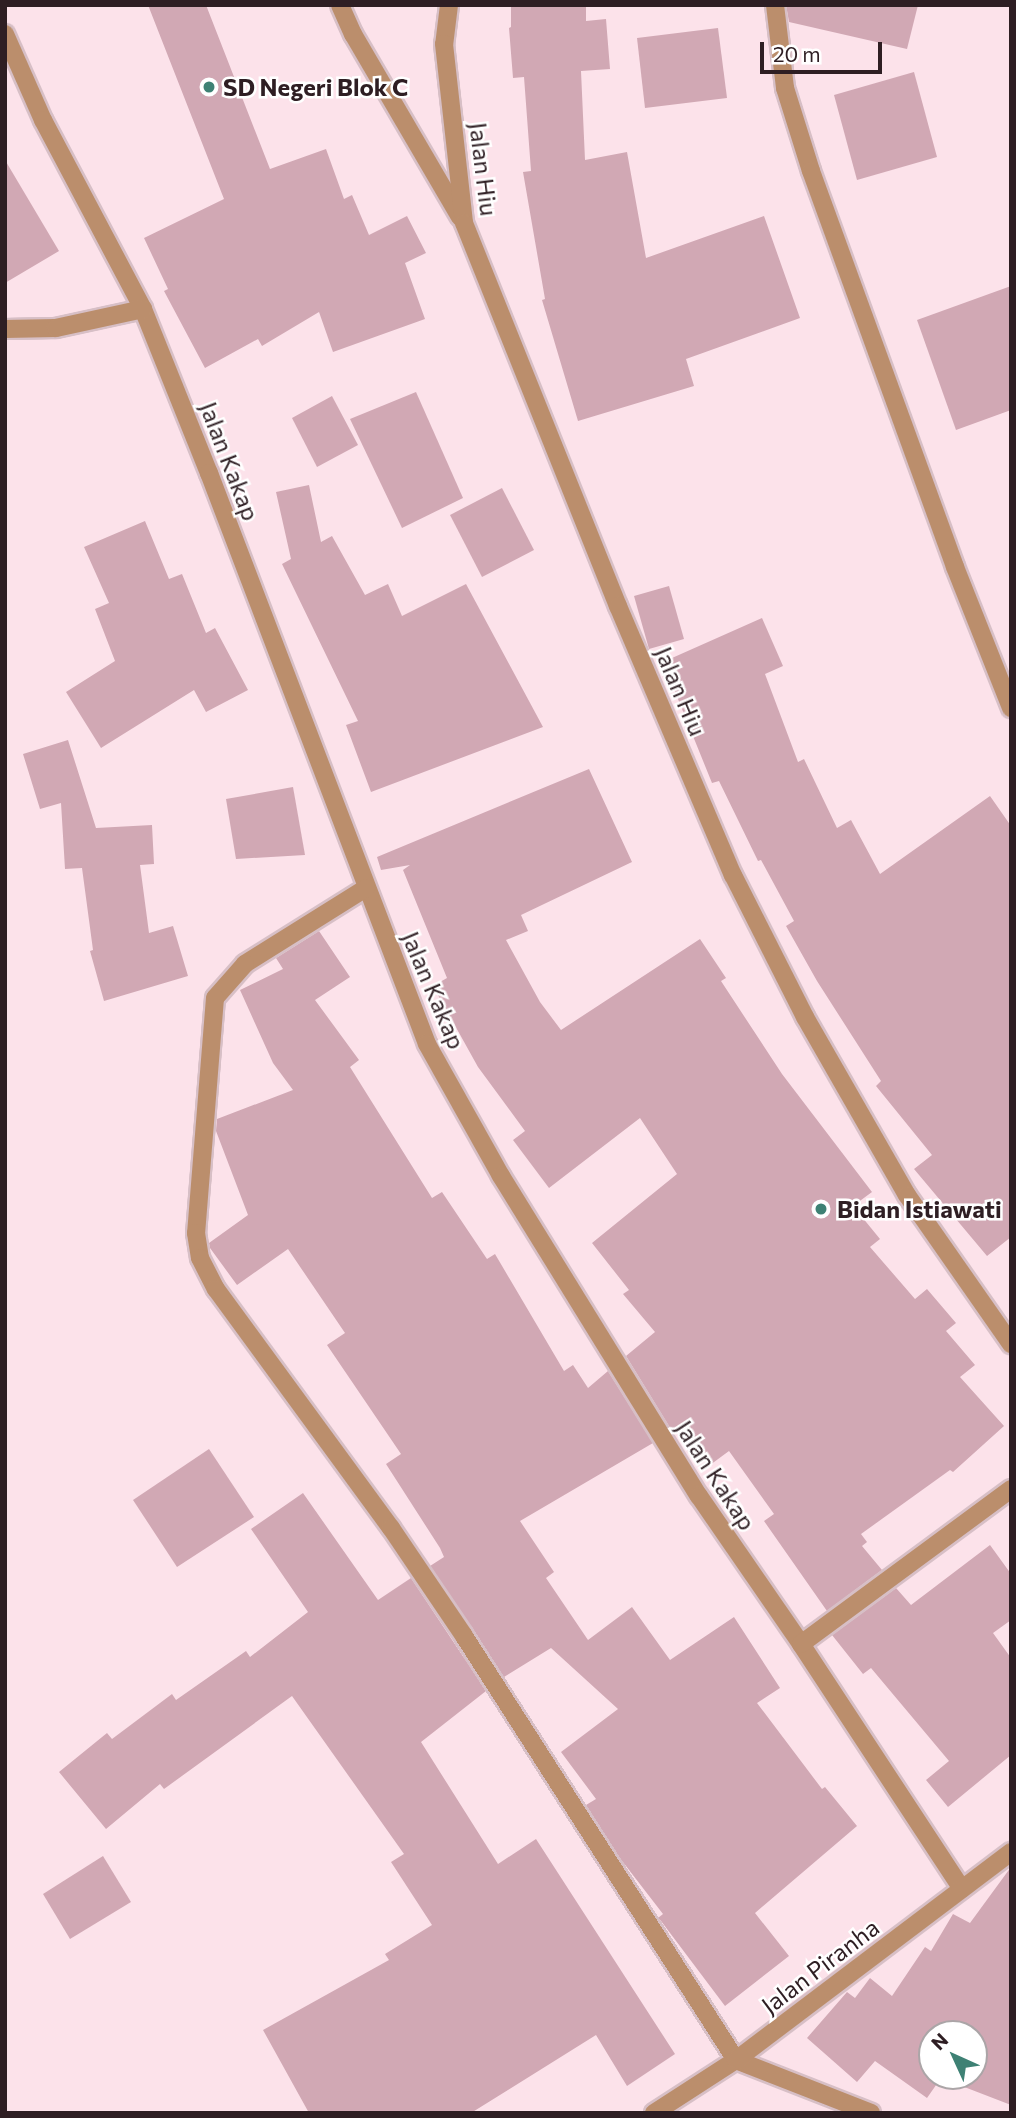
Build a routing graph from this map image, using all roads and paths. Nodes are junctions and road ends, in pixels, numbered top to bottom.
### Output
1 (340, 5) edge
2 (449, 5) edge
3 (775, 5) edge
4 (5, 34) edge
5 (464, 223) junction
6 (143, 309) junction
7 (5, 329) edge
8 (1011, 708) edge
9 (366, 888) junction
10 (1011, 1344) edge
11 (1011, 1489) edge
12 (801, 1644) junction
13 (1011, 1853) edge
14 (962, 1889) junction
15 (736, 2060) junction
16 (654, 2113) edge
17 (871, 2113) edge

1 - 5 street
2 - 5 street, Jalan Hiu
3 - 8 street
4 - 6 street, Jalan Kakap
5 - 10 street, Jalan Hiu
6 - 7 street
6 - 9 street, Jalan Kakap
9 - 12 street, Jalan Kakap
9 - 15 street
11 - 12 street
12 - 14 street, Jalan Kakap
13 - 14 street, Jalan Piranha
14 - 15 street, Jalan Piranha
15 - 16 street, Jalan Piranha
15 - 17 street

